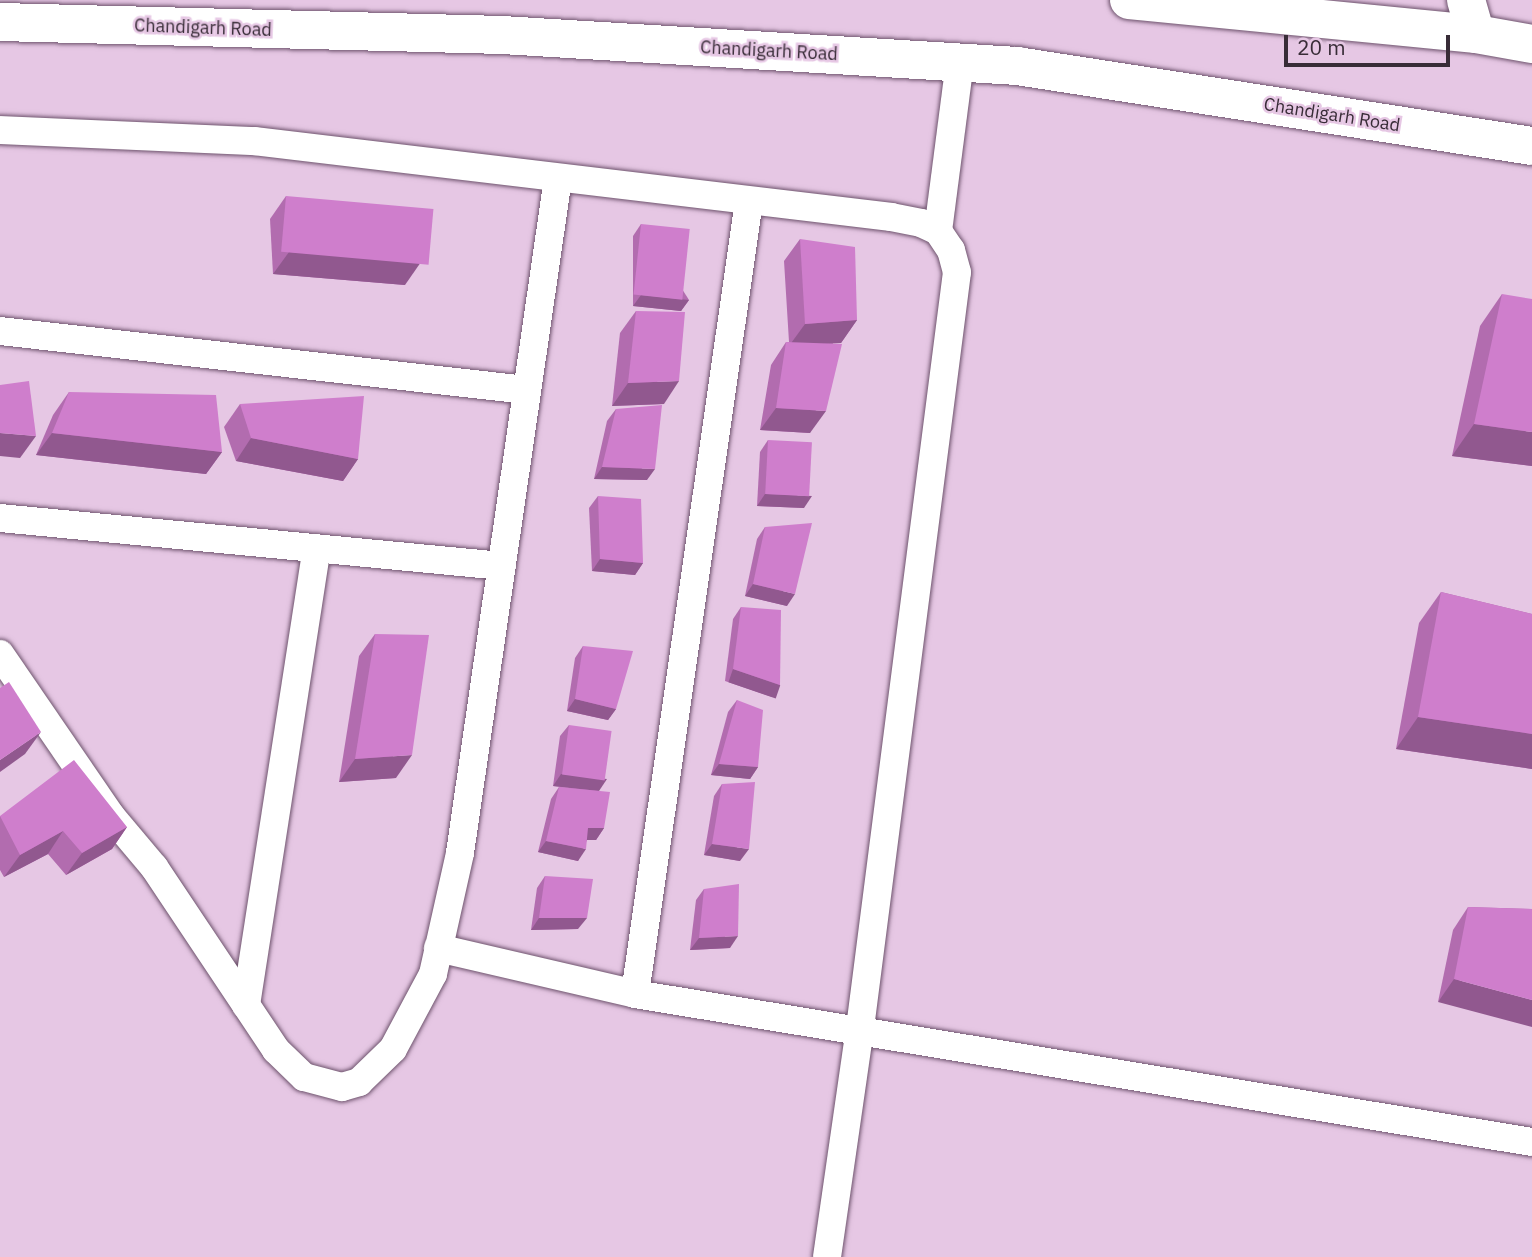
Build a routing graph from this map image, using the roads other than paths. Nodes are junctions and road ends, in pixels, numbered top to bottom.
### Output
1 (1129, 0) edge
2 (1471, 17) edge
3 (0, 22) edge
4 (1532, 44) edge
5 (960, 62) junction
6 (0, 130) edge
7 (1532, 146) edge
8 (558, 178) junction
9 (749, 201) junction
10 (938, 231) junction
11 (0, 331) edge
12 (527, 390) junction
13 (0, 518) edge
14 (317, 548) junction
15 (502, 566) junction
16 (0, 654) edge
17 (438, 948) junction
18 (635, 994) junction
19 (246, 1004) junction
20 (860, 1028) junction
21 (1532, 1142) edge
22 (827, 1257) edge

1 - 2 main road
2 - 4 main road
3 - 5 main road, Chandigarh Road
5 - 7 main road, Chandigarh Road
5 - 10 lane
6 - 8 lane
8 - 9 lane
8 - 12 lane
9 - 10 lane
9 - 18 lane
10 - 20 lane
11 - 12 lane
12 - 15 lane
13 - 14 lane
14 - 15 lane
14 - 19 lane
15 - 17 lane
16 - 19 lane
17 - 18 lane
17 - 19 lane
18 - 20 lane
20 - 21 lane
20 - 22 lane

